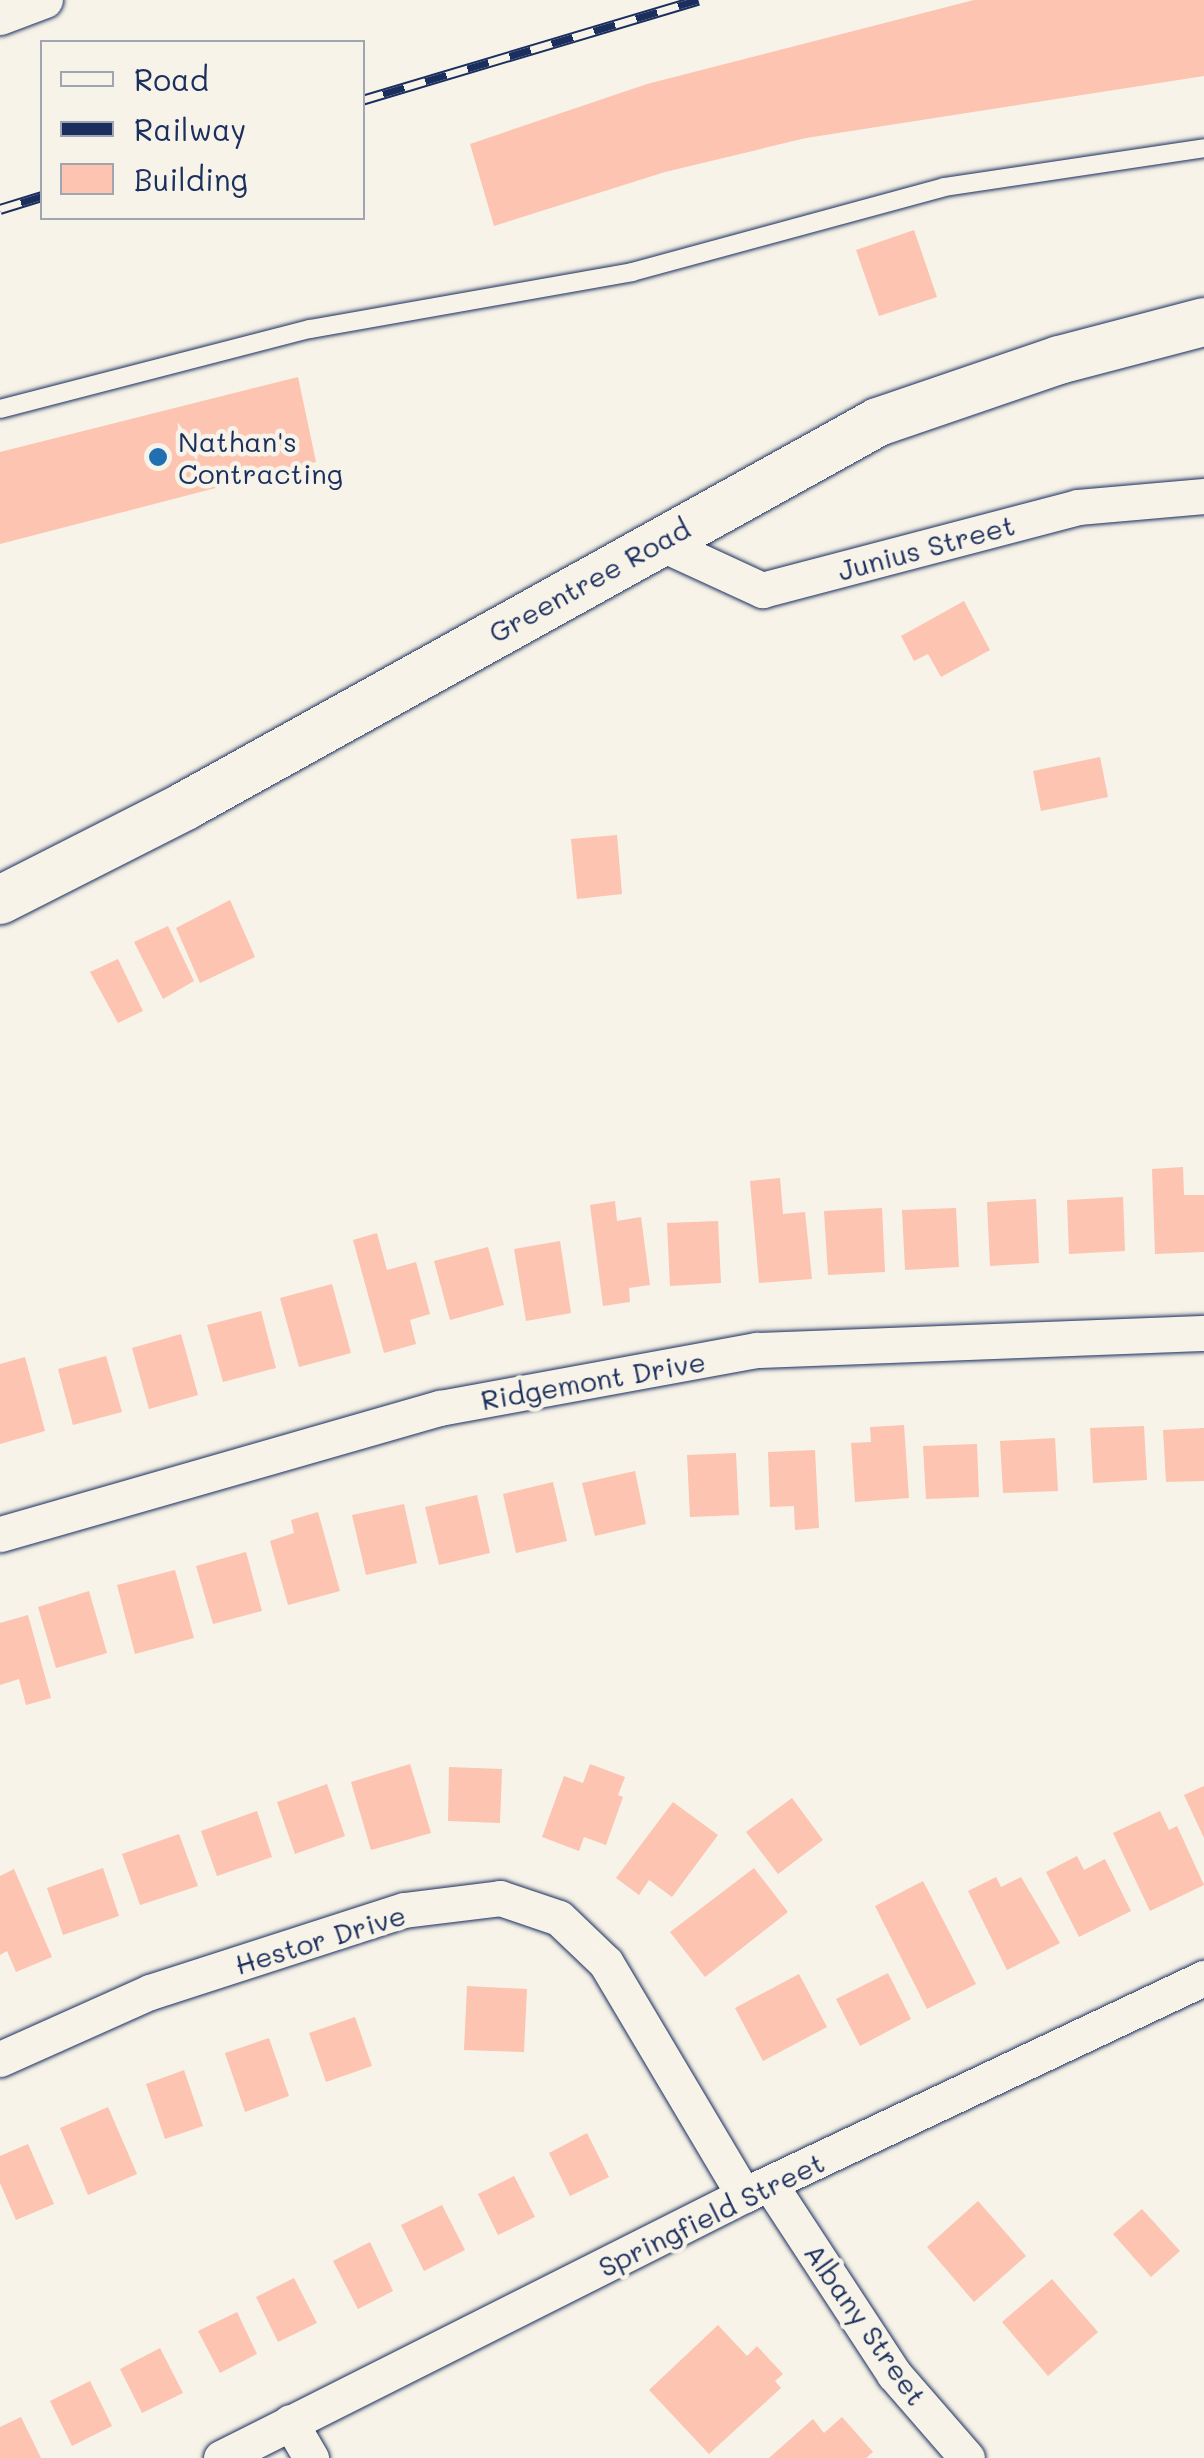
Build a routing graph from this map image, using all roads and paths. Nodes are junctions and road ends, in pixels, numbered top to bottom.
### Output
1 (46, 0) edge
2 (0, 17) edge
3 (1204, 148) edge
4 (1204, 322) edge
5 (0, 408) edge
6 (1204, 496) edge
7 (658, 542) junction
8 (0, 900) edge
9 (1204, 1333) edge
10 (0, 1534) edge
11 (1204, 1978) edge
12 (0, 2059) edge
13 (758, 2190) junction
14 (290, 2422) junction
15 (221, 2458) edge
16 (311, 2458) edge
17 (967, 2458) edge

1 - 2 street
3 - 5 lane
4 - 7 main road, Greentree Road
6 - 7 street, Junius Street
7 - 8 main road, Greentree Road
9 - 10 street, Ridgemont Drive
11 - 13 street, Springfield Street
12 - 13 street, Hestor Drive
13 - 14 street, Springfield Street
13 - 17 street, Albany Street
14 - 15 street, Springfield Street
14 - 16 street

